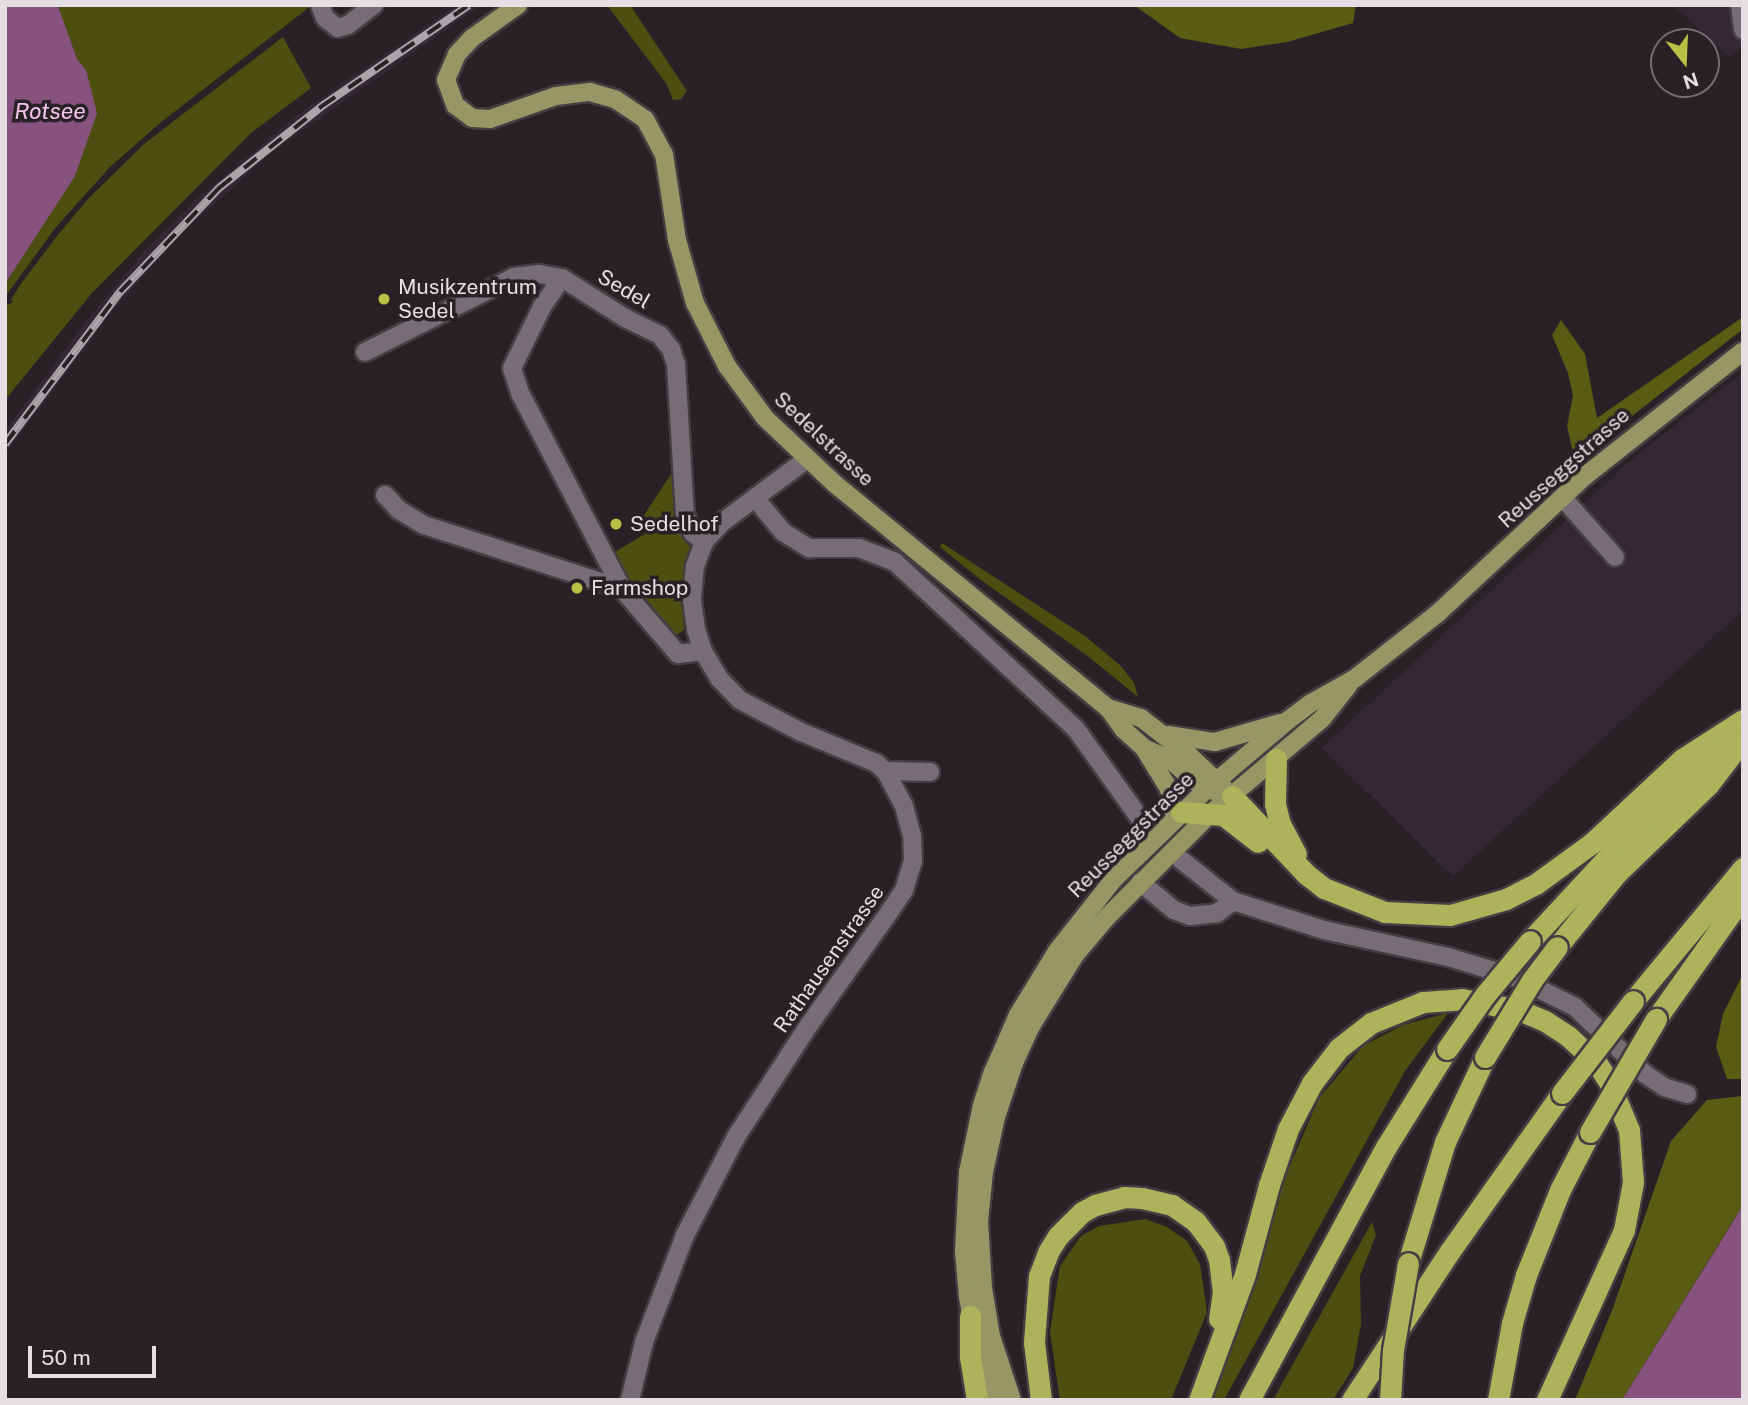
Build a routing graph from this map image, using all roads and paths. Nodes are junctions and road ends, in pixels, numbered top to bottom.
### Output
1 (320, 5) edge
2 (374, 5) edge
3 (518, 5) edge
4 (1740, 5) edge
5 (1743, 30) edge
6 (562, 278) junction
7 (1743, 351) edge
8 (365, 352) dead end
9 (807, 459) junction
10 (384, 495) dead end
11 (1562, 497) junction
12 (755, 498) junction
13 (704, 542) junction
14 (1615, 556) dead end
15 (622, 589) junction
16 (703, 651) junction
17 (1354, 679) junction
18 (1108, 708) junction
19 (1743, 720) edge
20 (1287, 721) junction
21 (1743, 728) edge
22 (1160, 732) junction
23 (1743, 740) edge
24 (1144, 748) junction
25 (1276, 759) junction
26 (885, 771) junction
27 (930, 772) dead end
28 (1218, 789) junction
29 (1211, 813) junction
30 (1175, 818) junction
31 (1144, 824) dead end
32 (1180, 859) dead end
33 (1743, 868) edge
34 (1306, 874) junction
35 (1139, 882) junction
36 (1743, 896) edge
37 (1233, 901) junction
38 (1687, 1094) dead end
39 (971, 1316) junction
40 (1357, 1395) edge
41 (630, 1400) edge
42 (977, 1400) edge
43 (996, 1400) edge
44 (1012, 1400) edge
45 (1041, 1400) edge
46 (1189, 1400) edge
47 (1199, 1400) edge
48 (1249, 1400) edge
49 (1390, 1400) edge
50 (1498, 1400) edge
51 (1547, 1400) edge

1 - 2 street
3 - 9 main road, Sedelstrasse
4 - 5 street
6 - 8 street, Sedel
6 - 13 street, Sedel
6 - 15 street
7 - 11 main road, Reusseggstrasse
9 - 12 street
9 - 18 main road, Sedelstrasse
10 - 15 street
11 - 14 street
11 - 17 main road, Reusseggstrasse
12 - 13 street
12 - 31 street
13 - 16 street
15 - 16 street
16 - 26 street
17 - 20 main road, Reusseggstrasse
17 - 25 main road, Reusseggstrasse
18 - 22 main road, Sedelstrasse
18 - 24 main road, Sedelstrasse
19 - 34 highway
20 - 22 main road
20 - 28 main road, Reusseggstrasse
21 - 48 highway, bridge
22 - 28 main road
23 - 49 highway, bridge
24 - 28 main road, Sedelstrasse
24 - 30 main road
25 - 28 main road, Reusseggstrasse
25 - 34 highway
26 - 27 street
26 - 41 street, Rathausenstrasse
28 - 29 main road, Reusseggstrasse
28 - 30 main road, Reusseggstrasse
28 - 34 highway
29 - 30 highway
29 - 34 highway
29 - 35 main road, Reusseggstrasse
30 - 39 main road, Reusseggstrasse
32 - 37 street
33 - 40 highway, bridge
35 - 37 street
35 - 44 main road, Reusseggstrasse
36 - 50 highway, bridge
37 - 38 street
39 - 42 highway
39 - 43 main road, Reusseggstrasse
45 - 46 highway
47 - 51 highway

